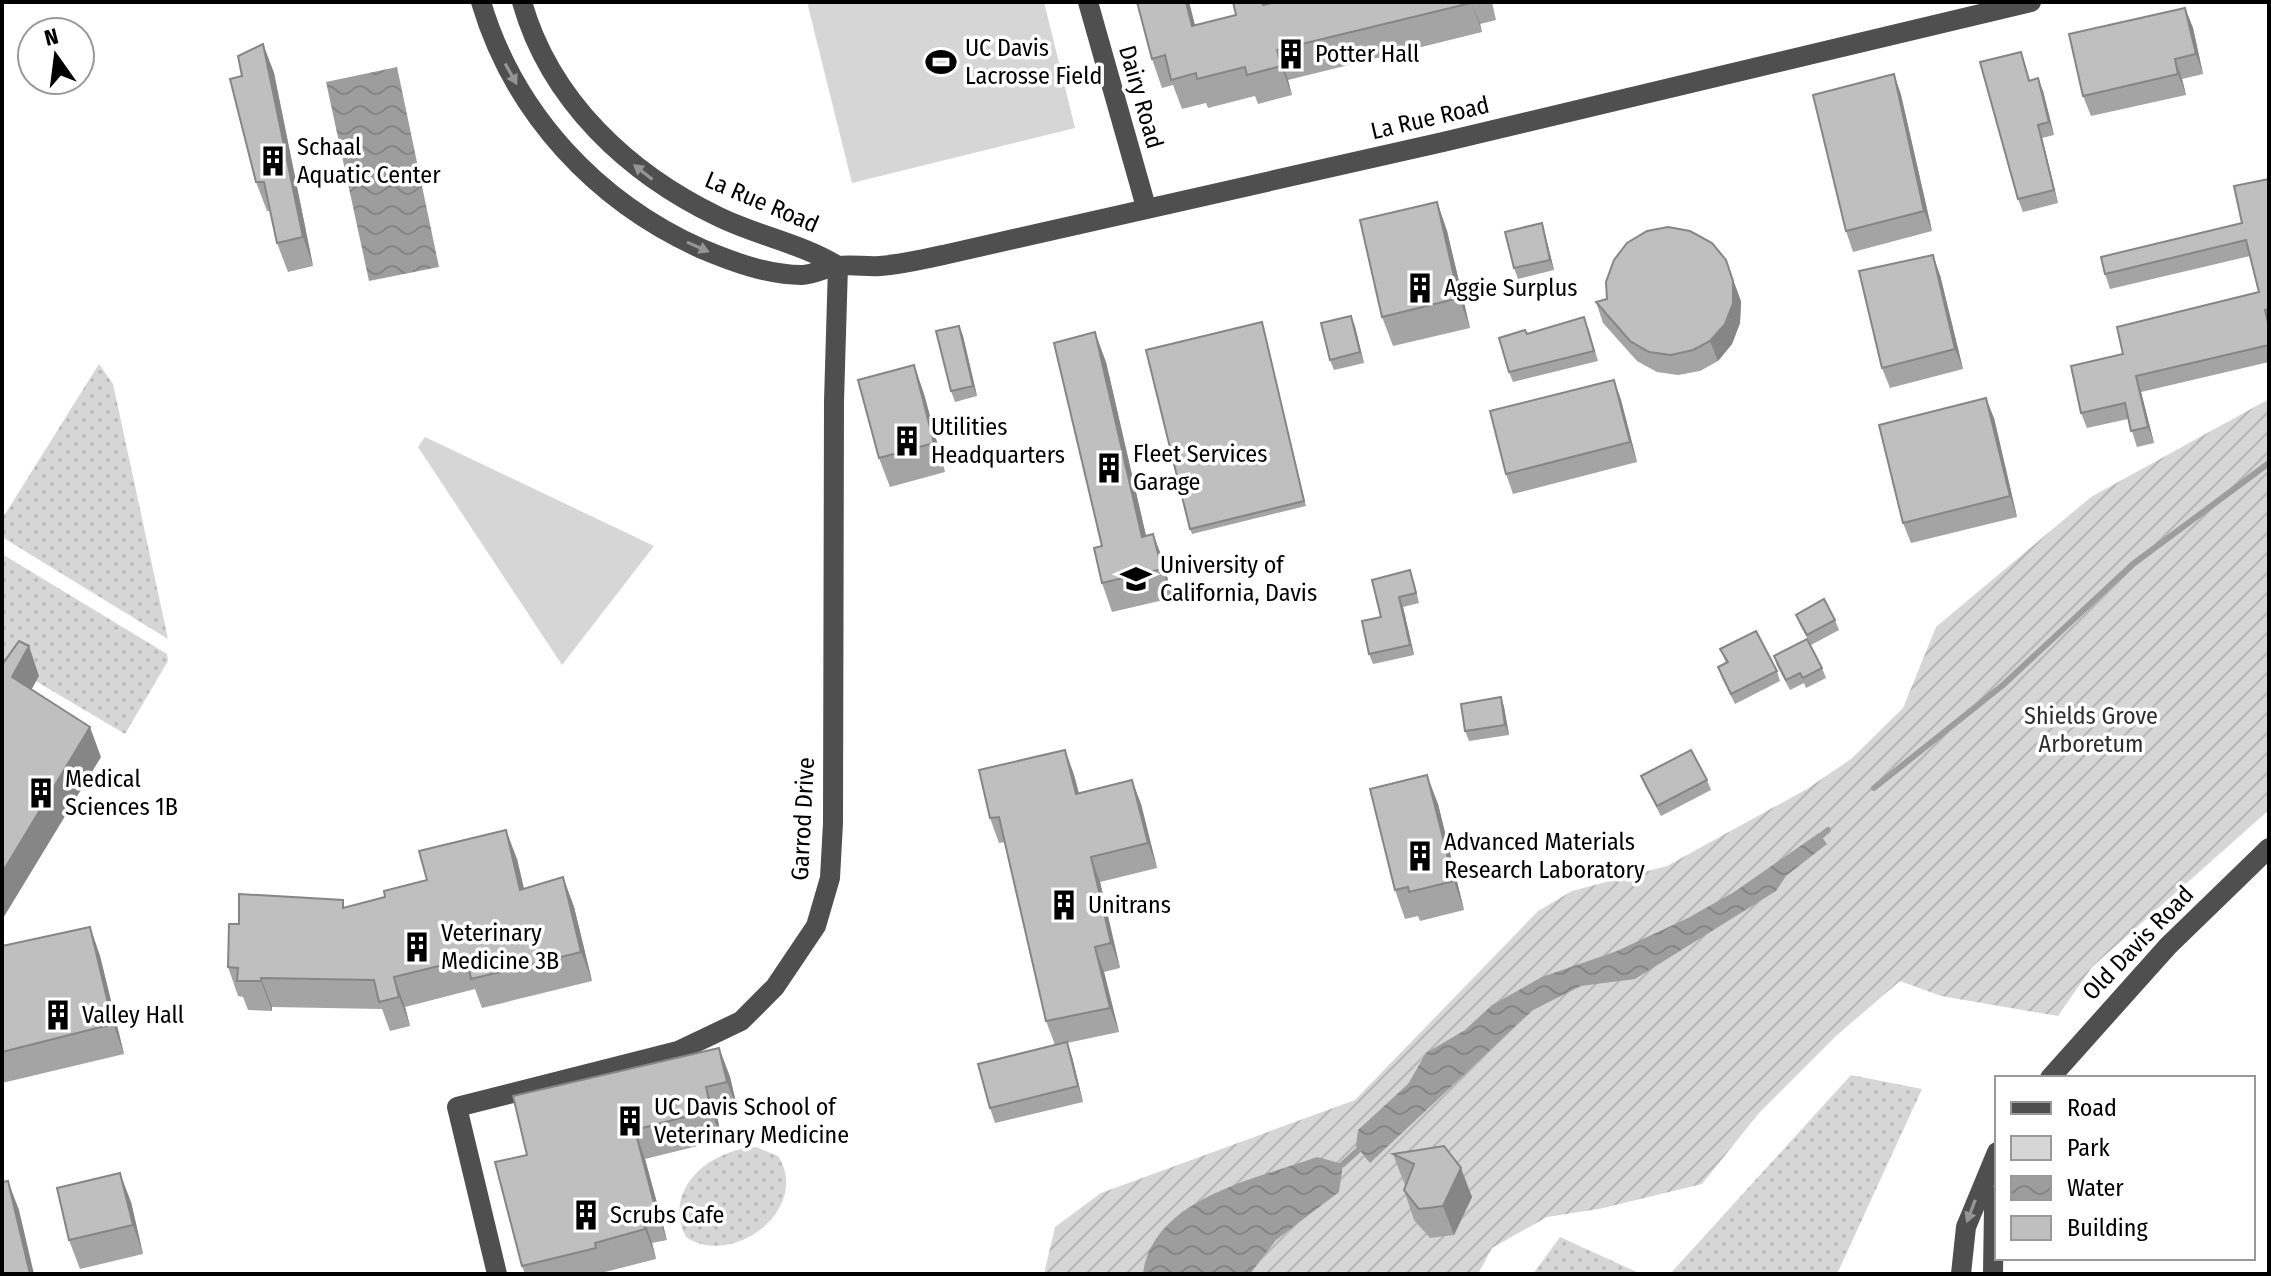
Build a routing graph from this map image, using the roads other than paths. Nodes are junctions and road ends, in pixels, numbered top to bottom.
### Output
1 (481, 2) edge
2 (522, 2) edge
3 (1088, 2) edge
4 (2031, 2) edge
5 (1146, 207) junction
6 (838, 266) junction
7 (2269, 848) edge
8 (2052, 1076) edge
9 (1995, 1157) edge
10 (1995, 1203) edge
11 (497, 1274) edge
12 (1961, 1274) edge
13 (1993, 1274) edge

1 -> 6 street, La Rue Road
6 -> 2 street, La Rue Road
3 - 5 street, Dairy Road
4 - 5 street, La Rue Road
5 - 6 street, La Rue Road
6 - 11 street, Garrod Drive
7 - 8 street, Old Davis Road
9 -> 12 street
10 - 13 street

